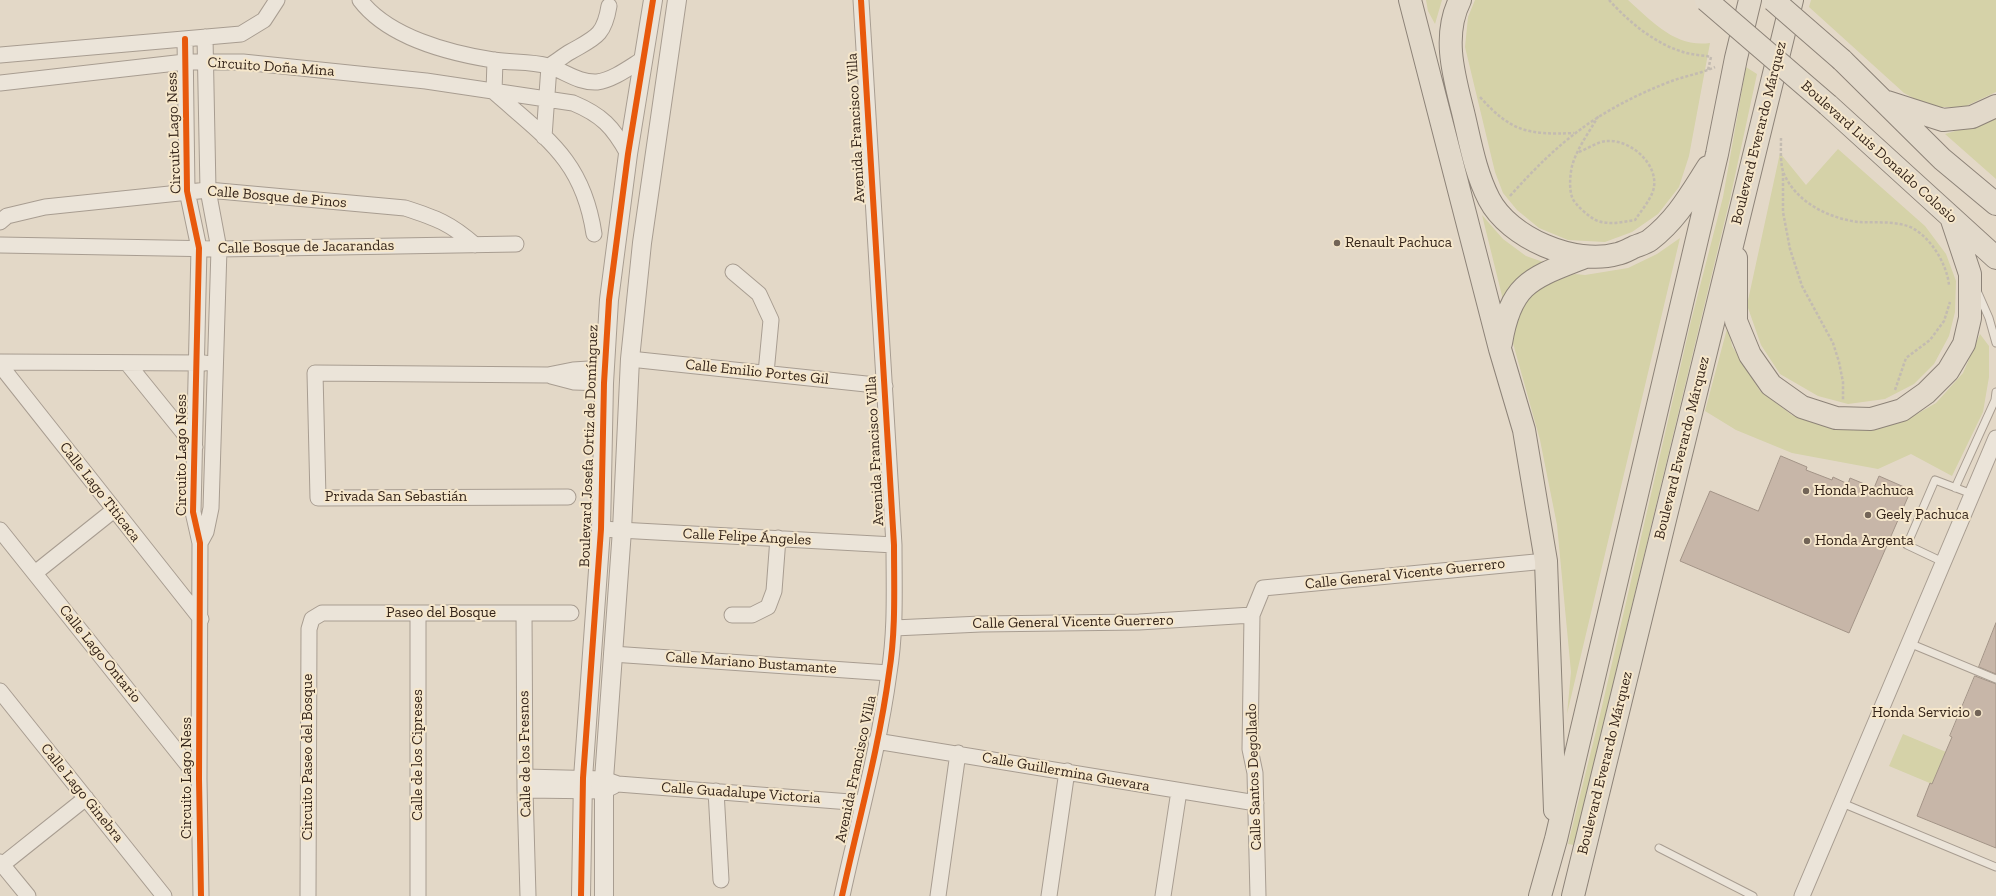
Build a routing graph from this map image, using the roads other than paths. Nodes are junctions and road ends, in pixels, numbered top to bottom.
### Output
1 (277, 0) edge
2 (360, 0) edge
3 (653, 0) edge
4 (677, 0) edge
5 (861, 0) edge
6 (1410, 0) edge
7 (1460, 0) edge
8 (1706, 0) edge
9 (1750, 0) edge
10 (1773, 0) edge
11 (1792, 0) edge
12 (609, 6) dead end
13 (205, 37) junction
14 (185, 38) junction
15 (0, 55) edge
16 (643, 59) junction
17 (495, 60) junction
18 (185, 62) junction
19 (206, 62) junction
20 (549, 66) junction
21 (0, 83) edge
22 (494, 92) junction
23 (547, 100) junction
24 (1880, 100) junction
25 (1996, 106) edge
26 (544, 137) junction
27 (628, 154) junction
28 (1717, 154) junction
29 (1976, 188) junction
30 (208, 190) junction
31 (187, 191) junction
32 (1996, 204) edge
33 (1996, 214) edge
34 (1951, 218) junction
35 (0, 222) edge
36 (1735, 231) junction
37 (594, 234) dead end
38 (618, 238) junction
39 (642, 243) junction
40 (516, 244) dead end
41 (1996, 244) edge
42 (0, 245) edge
43 (474, 245) junction
44 (199, 248) junction
45 (219, 249) junction
46 (1585, 257) junction
47 (1996, 258) edge
48 (733, 272) dead end
49 (1970, 274) junction
50 (1996, 343) edge
51 (1500, 349) junction
52 (630, 359) junction
53 (0, 362) edge
54 (127, 363) junction
55 (196, 363) junction
56 (216, 363) junction
57 (0, 365) edge
58 (766, 373) junction
59 (604, 376) junction
60 (885, 386) junction
61 (1996, 392) edge
62 (628, 417) junction
63 (604, 418) junction
64 (1996, 438) edge
65 (195, 447) junction
66 (1955, 488) junction
67 (1972, 494) junction
68 (568, 497) dead end
69 (114, 510) junction
70 (601, 528) junction
71 (622, 530) junction
72 (2, 536) edge
73 (778, 538) junction
74 (200, 543) junction
75 (894, 545) junction
76 (1546, 560) junction
77 (1943, 562) junction
78 (35, 573) junction
79 (1263, 588) joint
80 (571, 612) dead end
81 (418, 613) junction
82 (524, 613) junction
83 (732, 615) dead end
84 (1252, 615) junction
85 (201, 619) junction
86 (312, 619) joint
87 (894, 628) junction
88 (1909, 643) junction
89 (612, 654) junction
90 (889, 673) junction
91 (1996, 679) edge
92 (0, 691) edge
93 (876, 740) junction
94 (958, 753) junction
95 (1067, 771) junction
96 (198, 779) junction
97 (525, 784) junction
98 (583, 785) junction
99 (609, 785) junction
100 (716, 791) junction
101 (1179, 791) junction
102 (86, 798) junction
103 (863, 803) junction
104 (1256, 803) junction
105 (1842, 803) junction
106 (1556, 839) junction
107 (1659, 848) dead end
108 (1, 863) edge
109 (1996, 867) edge
110 (721, 880) dead end
111 (28, 896) edge
112 (164, 896) edge
113 (201, 896) edge
114 (308, 896) edge
115 (418, 896) edge
116 (528, 896) edge
117 (581, 896) edge
118 (604, 896) edge
119 (842, 896) edge
120 (938, 896) edge
121 (1049, 896) edge
122 (1163, 896) edge
123 (1258, 896) edge
124 (1540, 896) edge
125 (1573, 896) edge
126 (1753, 896) edge
127 (1802, 896) edge

1 - 13 street, Circuito Doña Mina
2 - 17 street
3 - 16 street, Boulevard Josefa Ortiz de Domínguez
4 - 39 street
5 - 60 street, Avenida Francisco Villa
6 - 51 main road
7 - 46 main road
8 - 34 main road, Boulevard Luis Donaldo Colosio, bridge
9 - 28 main road
10 - 24 main road, bridge
11 - 36 main road, Boulevard Everardo Márquez
12 - 20 street
13 - 14 street, Circuito Doña Mina
13 - 19 street, Circuito Lago Ness
14 - 15 street, Circuito Doña Mina
14 - 18 street, Circuito Lago Ness
16 - 20 street
16 - 27 street, Boulevard Josefa Ortiz de Domínguez
17 - 20 street
17 - 22 street
18 - 19 street, Circuito Doña Mina
18 - 21 street, Circuito Doña Mina
18 - 31 street, Circuito Lago Ness
19 - 22 street, Circuito Doña Mina
19 - 30 street, Circuito Lago Ness
20 - 23 street
22 - 23 street, Circuito Doña Mina
22 - 26 street
23 - 26 street
23 - 27 street, Circuito Doña Mina
24 - 25 main road
24 - 29 main road
26 - 37 street
27 - 38 street, Boulevard Josefa Ortiz de Domínguez
28 - 46 main road
28 - 106 main road
29 - 32 main road
29 - 33 main road
30 - 31 street, Calle Bosque de Pinos
30 - 43 street, Calle Bosque de Pinos
30 - 45 street, Circuito Lago Ness
31 - 35 street, Calle Bosque de Pinos
31 - 44 street, Circuito Lago Ness
34 - 41 main road
34 - 47 main road, Boulevard Luis Donaldo Colosio
34 - 49 main road
36 - 49 main road
36 - 125 main road, Boulevard Everardo Márquez
38 - 39 street
38 - 59 street, Boulevard Josefa Ortiz de Domínguez
39 - 52 street
40 - 43 street, Calle Bosque de Jacarandas
42 - 44 street, Calle Bosque de Jacarandas
43 - 45 street, Calle Bosque de Jacarandas
44 - 45 street, Calle Bosque de Jacarandas
44 - 55 street, Circuito Lago Ness
45 - 56 street, Circuito Lago Ness
46 - 51 main road
48 - 58 street
49 - 50 lane
51 - 76 main road
52 - 58 street, Calle Emilio Portes Gil
52 - 62 street
53 - 54 street
54 - 55 street
54 - 65 street
55 - 56 street
55 - 65 street, Circuito Lago Ness
56 - 74 street, Circuito Lago Ness
57 - 69 street, Calle Lago Titicaca
58 - 60 street, Calle Emilio Portes Gil
59 - 63 street, Boulevard Josefa Ortiz de Domínguez
59 - 68 street, Privada San Sebastián
60 - 75 street, Avenida Francisco Villa
61 - 66 lane
62 - 63 street
62 - 71 street
63 - 70 street, Boulevard Josefa Ortiz de Domínguez
64 - 67 street
65 - 74 street, Circuito Lago Ness
66 - 67 lane
66 - 77 lane
67 - 77 street
69 - 78 street
69 - 85 street, Calle Lago Titicaca
70 - 71 street, Calle Felipe Ángeles
70 - 98 street, Boulevard Josefa Ortiz de Domínguez
71 - 73 street, Calle Felipe Ángeles
71 - 89 street
72 - 78 street, Calle Lago Ontario
73 - 75 street, Calle Felipe Ángeles
73 - 83 street
74 - 85 street, Circuito Lago Ness
75 - 87 street, Avenida Francisco Villa
76 - 79 street, Calle General Vicente Guerrero
76 - 106 main road
77 - 88 street
78 - 96 street, Calle Lago Ontario
79 - 84 street, Calle Santos Degollado
80 - 82 street, Paseo del Bosque
81 - 82 street, Paseo del Bosque
81 - 86 street, Paseo del Bosque
81 - 115 street, Calle de los Cipreses
82 - 97 street, Calle de los Fresnos
84 - 87 street, Calle General Vicente Guerrero
84 - 104 street, Calle Santos Degollado
85 - 96 street, Circuito Lago Ness
86 - 114 street, Circuito Paseo del Bosque
87 - 90 street, Avenida Francisco Villa
88 - 91 lane
88 - 105 street
89 - 90 street, Calle Mariano Bustamante
89 - 99 street
90 - 93 street, Avenida Francisco Villa
92 - 102 street, Calle Lago Ginebra
93 - 94 street, Calle Guillermina Guevara
93 - 103 street, Avenida Francisco Villa
94 - 95 street, Calle Guillermina Guevara
94 - 120 street
95 - 101 street, Calle Guillermina Guevara
95 - 121 street
96 - 113 street, Circuito Lago Ness
97 - 98 street, Calle Guadalupe Victoria
97 - 116 street, Calle de los Fresnos
98 - 99 street, Calle Guadalupe Victoria
98 - 117 street, Boulevard Josefa Ortiz de Domínguez
99 - 100 street, Calle Guadalupe Victoria
99 - 118 street
100 - 103 street, Calle Guadalupe Victoria
100 - 110 street
101 - 104 street, Calle Guillermina Guevara
101 - 122 street
102 - 108 street
102 - 112 street, Calle Lago Ginebra
103 - 119 street, Avenida Francisco Villa
104 - 123 street, Calle Santos Degollado
105 - 109 lane
105 - 127 street
106 - 124 main road
107 - 126 lane
108 - 111 street

